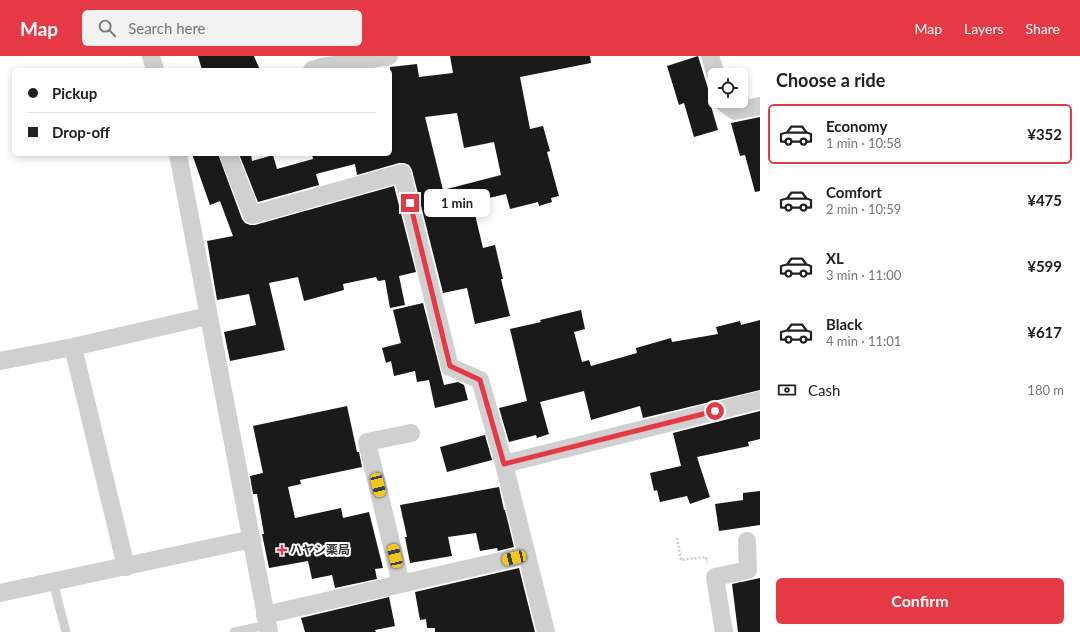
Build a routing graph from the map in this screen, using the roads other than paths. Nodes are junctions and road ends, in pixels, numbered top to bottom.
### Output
1 (151, 56) edge
2 (389, 56) edge
3 (710, 56) edge
4 (154, 68) edge
5 (318, 68) edge
6 (714, 68) edge
7 (760, 106) edge
8 (732, 108) edge
9 (178, 156) edge
10 (229, 156) edge
11 (208, 316) junction
12 (72, 347) junction
13 (0, 361) edge
14 (760, 400) edge
15 (411, 433) dead end
16 (504, 464) junction
17 (252, 539) junction
18 (747, 541) dead end
19 (528, 555) junction
20 (126, 567) junction
21 (53, 582) junction
22 (402, 584) junction
23 (0, 592) edge
24 (267, 624) edge
25 (66, 632) edge
26 (234, 632) edge
27 (546, 632) edge
28 (724, 632) edge

1 - 4 street
2 - 5 street
3 - 6 street
7 - 8 street
9 - 11 street
10 - 16 street
11 - 12 street
11 - 17 street
12 - 13 street
12 - 20 street
14 - 16 street
15 - 22 street
16 - 19 street
17 - 20 street
17 - 24 street
18 - 28 street
19 - 22 street
19 - 27 street
20 - 21 street
21 - 23 street
21 - 25 lane
22 - 24 street
24 - 26 lane

